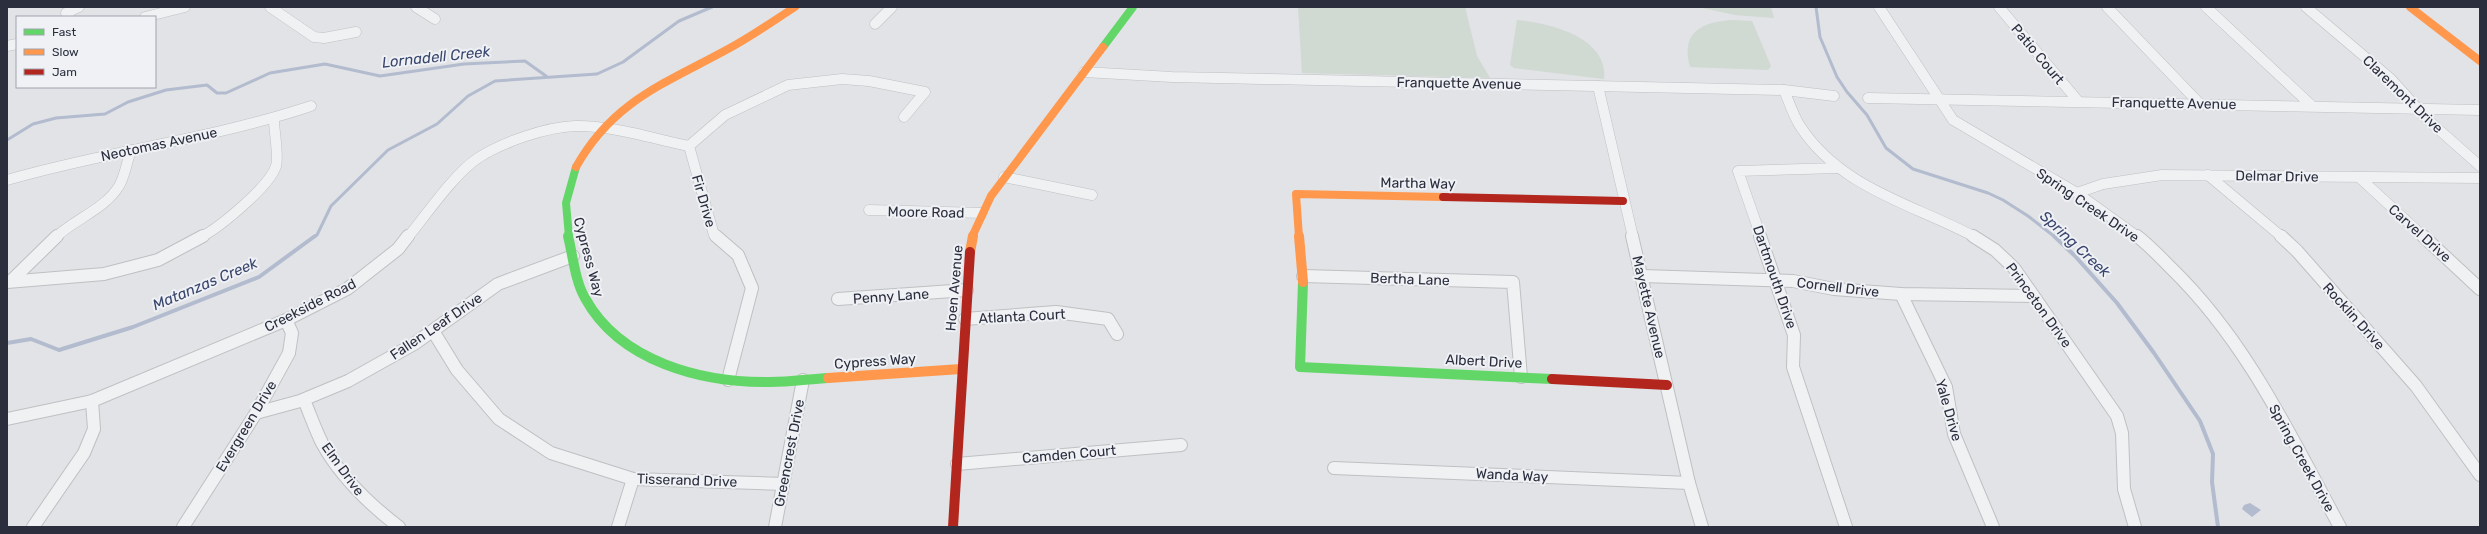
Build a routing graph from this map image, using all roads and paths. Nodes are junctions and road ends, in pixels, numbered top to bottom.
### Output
1 (79, 7) edge
2 (185, 7) edge
3 (270, 7) edge
4 (416, 7) edge
5 (794, 7) edge
6 (892, 7) edge
7 (1133, 7) edge
8 (1879, 7) edge
9 (1999, 7) edge
10 (2107, 7) edge
11 (2206, 7) edge
12 (2306, 7) edge
13 (2410, 7) edge
14 (68, 16) edge
15 (149, 16) edge
16 (436, 19) dead end
17 (875, 24) dead end
18 (356, 32) dead end
19 (2480, 61) edge
20 (1084, 72) junction
21 (1598, 86) junction
22 (1784, 90) junction
23 (1834, 96) dead end
24 (1868, 98) dead end
25 (1939, 100) junction
26 (2078, 102) junction
27 (2200, 104) junction
28 (2311, 105) junction
29 (311, 106) dead end
30 (2420, 109) junction
31 (2480, 110) edge
32 (904, 117) dead end
33 (274, 120) junction
34 (601, 128) junction
35 (689, 146) junction
36 (131, 150) junction
37 (2480, 166) edge
38 (1838, 168) junction
39 (2208, 175) junction
40 (1004, 177) junction
41 (2360, 178) junction
42 (2480, 178) edge
43 (7, 180) edge
44 (2077, 194) junction
45 (1092, 195) dead end
46 (1623, 201) junction
47 (870, 210) dead end
48 (982, 213) junction
49 (573, 256) junction
50 (1303, 276) junction
51 (1643, 276) junction
52 (9, 281) edge
53 (1777, 281) junction
54 (2480, 289) edge
55 (967, 290) junction
56 (1901, 294) junction
57 (2033, 296) junction
58 (838, 299) dead end
59 (966, 319) junction
60 (286, 320) junction
61 (433, 331) junction
62 (1117, 334) dead end
63 (961, 369) junction
64 (1521, 377) junction
65 (728, 380) junction
66 (803, 380) junction
67 (1667, 385) junction
68 (304, 400) junction
69 (92, 402) junction
70 (256, 414) junction
71 (7, 419) edge
72 (1180, 444) dead end
73 (957, 464) junction
74 (1334, 468) dead end
75 (2480, 475) edge
76 (633, 479) junction
77 (1689, 483) junction
78 (783, 484) junction
79 (33, 527) edge
80 (183, 527) edge
81 (399, 527) edge
82 (618, 527) edge
83 (776, 527) edge
84 (953, 527) edge
85 (1702, 527) edge
86 (1846, 527) edge
87 (1993, 527) edge
88 (2135, 527) edge
89 (2340, 527) edge

1 - 14 street
2 - 15 street
3 - 18 street
4 - 16 street
5 - 34 street, Cypress Way
6 - 17 street
7 - 20 street, Hoen Avenue
8 - 25 street, Spring Creek Drive
9 - 26 street, Patio Court
10 - 27 street
11 - 28 street
12 - 30 street, Claremont Drive
13 - 19 street
20 - 21 street, Franquette Avenue
20 - 40 street, Hoen Avenue
21 - 22 street, Franquette Avenue
21 - 46 street, Mayette Avenue
22 - 23 street, Franquette Avenue
22 - 38 street, Princeton Drive
24 - 25 street, Franquette Avenue
25 - 26 street, Franquette Avenue
25 - 44 street, Spring Creek Drive
26 - 27 street, Franquette Avenue
27 - 28 street, Franquette Avenue
28 - 30 street, Franquette Avenue
29 - 33 street, Neotomas Avenue
30 - 31 street, Franquette Avenue
30 - 37 street, Claremont Drive
32 - 35 street
33 - 36 street, Neotomas Avenue
33 - 52 street
34 - 35 street, Creekside Road
34 - 49 street, Cypress Way
34 - 60 street, Creekside Road
35 - 65 street, Fir Drive
36 - 43 street, Neotomas Avenue
36 - 52 street
38 - 53 street, Dartmouth Drive
38 - 57 street, Princeton Drive
39 - 41 street, Delmar Drive
39 - 44 street, Delmar Drive
39 - 75 street, Rocklin Drive
40 - 45 street
40 - 48 street, Hoen Avenue
41 - 42 street, Delmar Drive
41 - 54 street, Carvel Drive
44 - 89 street, Spring Creek Drive
46 - 50 street, Martha Way
46 - 51 street, Mayette Avenue
47 - 48 street, Moore Road
48 - 55 street, Hoen Avenue
49 - 61 street, Fallen Leaf Drive
49 - 65 street, Cypress Way
50 - 64 street, Bertha Lane
50 - 64 street, Albert Drive
51 - 53 street, Cornell Drive
51 - 67 street, Mayette Avenue
53 - 56 street, Cornell Drive
53 - 86 street, Dartmouth Drive
55 - 58 street, Penny Lane
55 - 59 street, Hoen Avenue
56 - 57 street, Cornell Drive
56 - 87 street, Yale Drive
57 - 88 street, Princeton Drive
59 - 62 street, Atlanta Court
59 - 63 street, Hoen Avenue
60 - 69 street, Creekside Road
60 - 70 street, Evergreen Drive
61 - 68 street, Fallen Leaf Drive
61 - 76 street, Tisserand Drive
63 - 66 street, Cypress Way
63 - 73 street, Hoen Avenue
64 - 67 street, Albert Drive
65 - 66 street, Cypress Way
66 - 78 street, Greencrest Drive
67 - 77 street, Mayette Avenue
68 - 70 street, Fallen Leaf Drive
68 - 81 street, Elm Drive
69 - 71 street, Creekside Road
69 - 79 street
70 - 80 street, Evergreen Drive
72 - 73 street, Camden Court
73 - 84 street, Hoen Avenue
74 - 77 street, Wanda Way
76 - 78 street, Tisserand Drive
76 - 82 street
77 - 85 street, Mayette Avenue
78 - 83 street, Greencrest Drive

